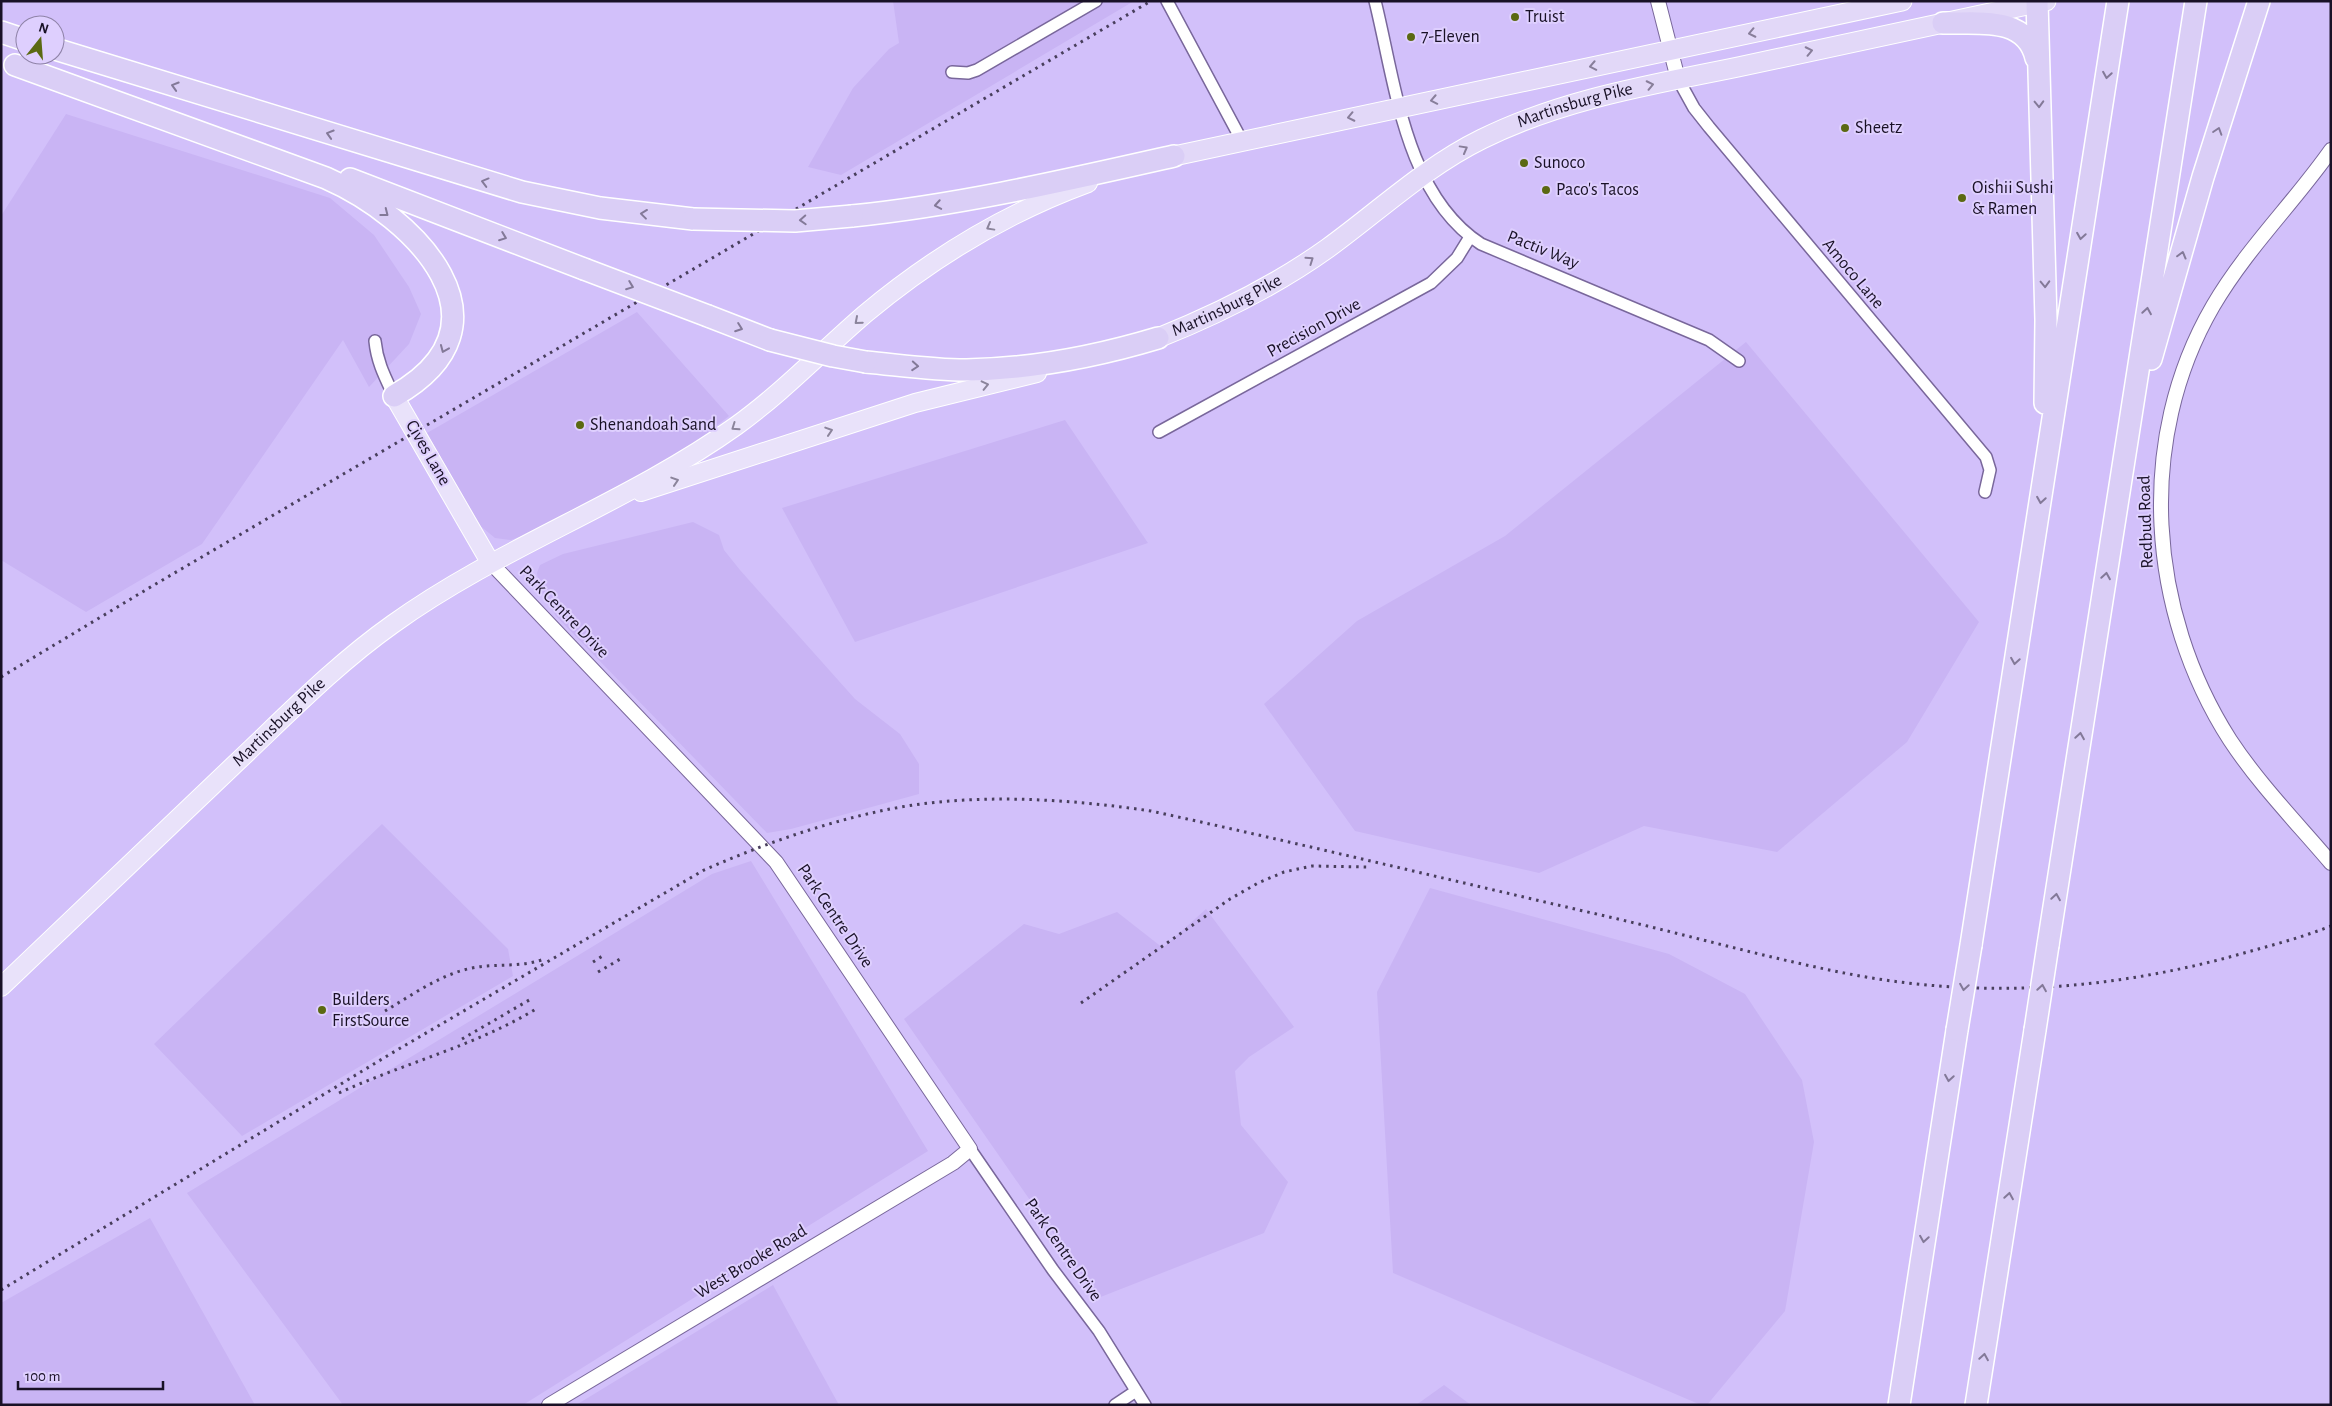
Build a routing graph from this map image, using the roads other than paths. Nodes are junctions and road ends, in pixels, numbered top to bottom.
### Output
1 (1096, 1) edge
2 (1168, 1) edge
3 (1375, 1) edge
4 (1658, 1) edge
5 (1902, 1) edge
6 (2118, 1) edge
7 (2196, 1) edge
8 (2040, 2) edge
9 (2258, 7) edge
10 (1943, 23) junction
11 (1, 32) edge
12 (15, 37) edge
13 (1669, 50) junction
14 (65, 52) edge
15 (8, 63) edge
16 (2038, 64) junction
17 (952, 72) dead end
18 (1678, 79) junction
19 (1399, 106) junction
20 (1242, 141) junction
21 (2331, 150) edge
22 (1174, 156) junction
23 (1423, 175) junction
24 (1470, 237) junction
25 (1158, 338) junction
26 (375, 341) dead end
27 (1739, 361) dead end
28 (394, 396) junction
29 (1159, 432) dead end
30 (2046, 463) junction
31 (2123, 470) junction
32 (1985, 492) dead end
33 (596, 508) junction
34 (490, 562) junction
35 (2331, 863) edge
36 (1, 987) edge
37 (970, 1149) junction
38 (1136, 1391) junction
39 (549, 1405) edge
40 (1115, 1405) edge
41 (1145, 1405) edge
42 (1899, 1405) edge
43 (1976, 1405) edge

1 - 17 street
2 - 20 street
3 - 19 street, Pactiv Way
4 - 13 street
5 -> 13 highway, Martinsburg Pike
6 -> 30 highway
31 -> 7 highway
8 - 10 highway, Martinsburg Pike
8 - 16 highway
31 -> 9 highway
10 - 16 highway
18 -> 10 highway, Martinsburg Pike
11 - 12 highway
13 - 18 street
13 -> 19 highway, Martinsburg Pike
22 -> 14 highway, bridge
15 -> 25 highway, bridge
15 -> 28 highway
16 -> 30 highway
23 -> 18 highway, Martinsburg Pike
18 - 32 street, Amoco Lane
19 -> 20 highway, Martinsburg Pike
19 - 23 street, Pactiv Way
20 - 22 highway, Martinsburg Pike
21 - 35 street, Redbud Road
22 -> 33 main road
23 - 24 street, Pactiv Way
25 -> 23 highway, Martinsburg Pike
24 - 27 street, Pactiv Way
24 - 29 street, Precision Drive
33 -> 25 main road
26 - 28 street, Cives Lane
28 - 34 main road, Cives Lane
30 -> 42 highway, bridge
43 -> 31 highway, bridge
33 - 34 main road, Martinsburg Pike
34 - 36 main road, Martinsburg Pike
34 - 37 street, Park Centre Drive
37 - 38 street, Park Centre Drive
37 - 39 street, West Brooke Road
38 - 40 street
38 - 41 street, Park Centre Drive

